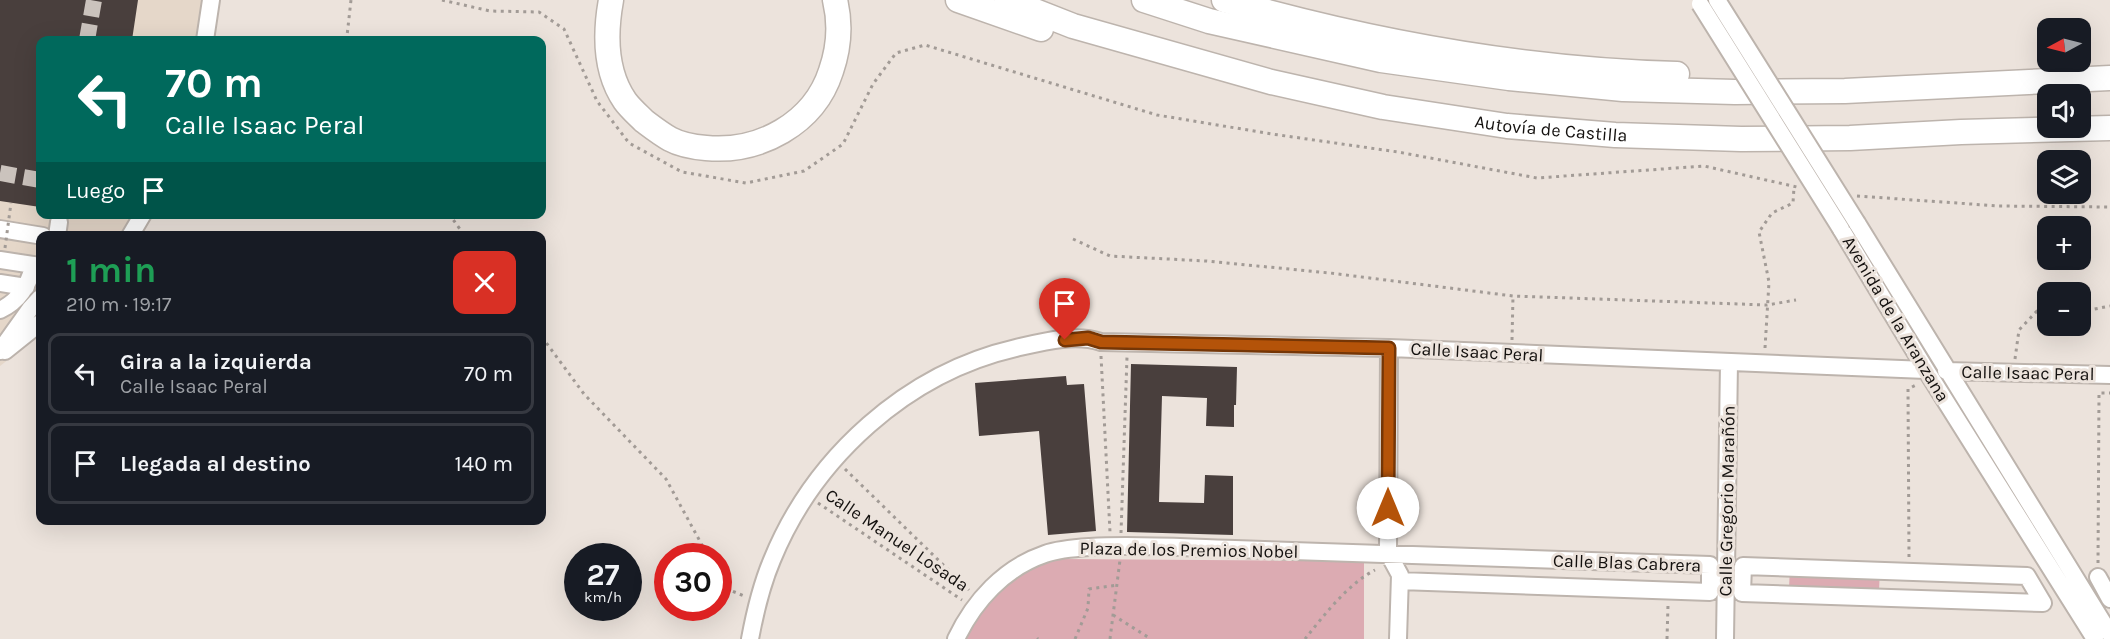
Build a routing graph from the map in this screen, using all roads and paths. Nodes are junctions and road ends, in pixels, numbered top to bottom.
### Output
1 (211, 0) edge
2 (351, 0) edge
3 (442, 0) edge
4 (611, 0) edge
5 (835, 0) edge
6 (958, 0) edge
7 (1007, 0) edge
8 (1144, 0) edge
9 (1224, 0) edge
10 (1718, 0) edge
11 (1698, 2) edge
12 (206, 36) edge
13 (347, 36) edge
14 (2110, 78) edge
15 (1271, 82) junction
16 (2110, 128) edge
17 (1961, 132) junction
18 (2110, 139) edge
19 (1794, 187) junction
20 (1805, 188) dead end
21 (1850, 195) dead end
22 (11, 203) dead end
23 (2110, 207) edge
24 (1849, 226) junction
25 (0, 229) edge
26 (36, 235) edge
27 (1073, 239) dead end
28 (2, 254) edge
29 (36, 265) edge
30 (36, 270) edge
31 (0, 283) edge
32 (26, 287) junction
33 (1513, 296) junction
34 (1796, 300) dead end
35 (35, 303) edge
36 (1767, 305) junction
37 (2110, 306) edge
38 (0, 310) edge
39 (2091, 310) edge
40 (2037, 311) edge
41 (0, 321) edge
42 (36, 327) edge
43 (546, 342) edge
44 (1101, 342) junction
45 (1128, 343) junction
46 (1389, 348) junction
47 (0, 351) edge
48 (0, 355) edge
49 (1512, 355) junction
50 (1729, 362) junction
51 (1765, 364) junction
52 (1926, 370) junction
53 (1946, 371) junction
54 (2013, 372) junction
55 (2110, 375) edge
56 (1935, 385) junction
57 (2110, 393) edge
58 (835, 459) junction
59 (806, 496) junction
60 (701, 543) edge
61 (1116, 546) junction
62 (1388, 553) junction
63 (1909, 573) junction
64 (1400, 578) junction
65 (2104, 578) edge
66 (1118, 585) junction
67 (732, 591) edge
68 (2110, 598) edge
69 (758, 601) junction
70 (976, 604) junction
71 (1113, 615) junction
72 (2110, 634) edge
73 (750, 639) edge
74 (956, 639) edge
75 (1075, 639) edge
76 (1110, 639) edge
77 (1150, 639) edge
78 (1305, 639) edge
79 (1398, 639) edge
80 (1725, 639) edge
81 (2095, 639) edge

1 - 12 street
2 - 13 path
3 - 19 path
4 - 5 highway
6 - 15 highway
7 - 15 highway, Autovía de Castilla
8 - 14 highway
9 - 14 highway
10 - 24 street, Avenida de la Aranzana, bridge
11 - 24 street, Avenida de la Aranzana, bridge
15 - 17 highway, Autovía de Castilla
16 - 17 highway, Autovía de Castilla
17 - 18 highway
19 - 20 path
19 - 36 path
21 - 23 path
22 - 28 path, bridge
24 - 52 street, Avenida de la Aranzana
24 - 53 street, Avenida de la Aranzana
25 - 26 street
27 - 33 path
28 - 29 street
30 - 32 street
31 - 32 street
32 - 38 street
33 - 36 path
33 - 49 path
34 - 36 path
35 - 41 street
35 - 47 street
36 - 51 path
37 - 39 path
40 - 54 path
42 - 48 street
43 - 60 path
44 - 45 street, Calle Isaac Peral
44 - 58 street, Calle Isaac Peral
44 - 61 path
45 - 46 street, Calle Isaac Peral
45 - 61 path
46 - 49 street, Calle Isaac Peral
46 - 62 street
49 - 50 street, Calle Isaac Peral
50 - 51 street, Calle Isaac Peral
50 - 80 street, Calle Gregorio Marañón
51 - 52 street, Calle Isaac Peral
52 - 56 street, Avenida de la Aranzana
53 - 54 street, Calle Isaac Peral
53 - 72 street, Avenida de la Aranzana
54 - 55 street, Calle Isaac Peral
56 - 63 path
56 - 81 street, Avenida de la Aranzana
57 - 65 path
58 - 59 street, Calle Isaac Peral
58 - 70 path
59 - 69 street, Calle Isaac Peral
59 - 70 path, Calle Manuel Losada
61 - 62 street, Plaza de los Premios Nobel
61 - 66 path
61 - 70 street, Plaza de los Premios Nobel
62 - 64 street
62 - 64 street, Calle Blas Cabrera
63 - 63 street
64 - 78 path
64 - 79 street
65 - 68 street
66 - 71 path
66 - 75 path
67 - 69 path
69 - 73 street, Calle Isaac Peral
70 - 74 street, Plaza de los Premios Nobel
71 - 76 path
71 - 77 path

